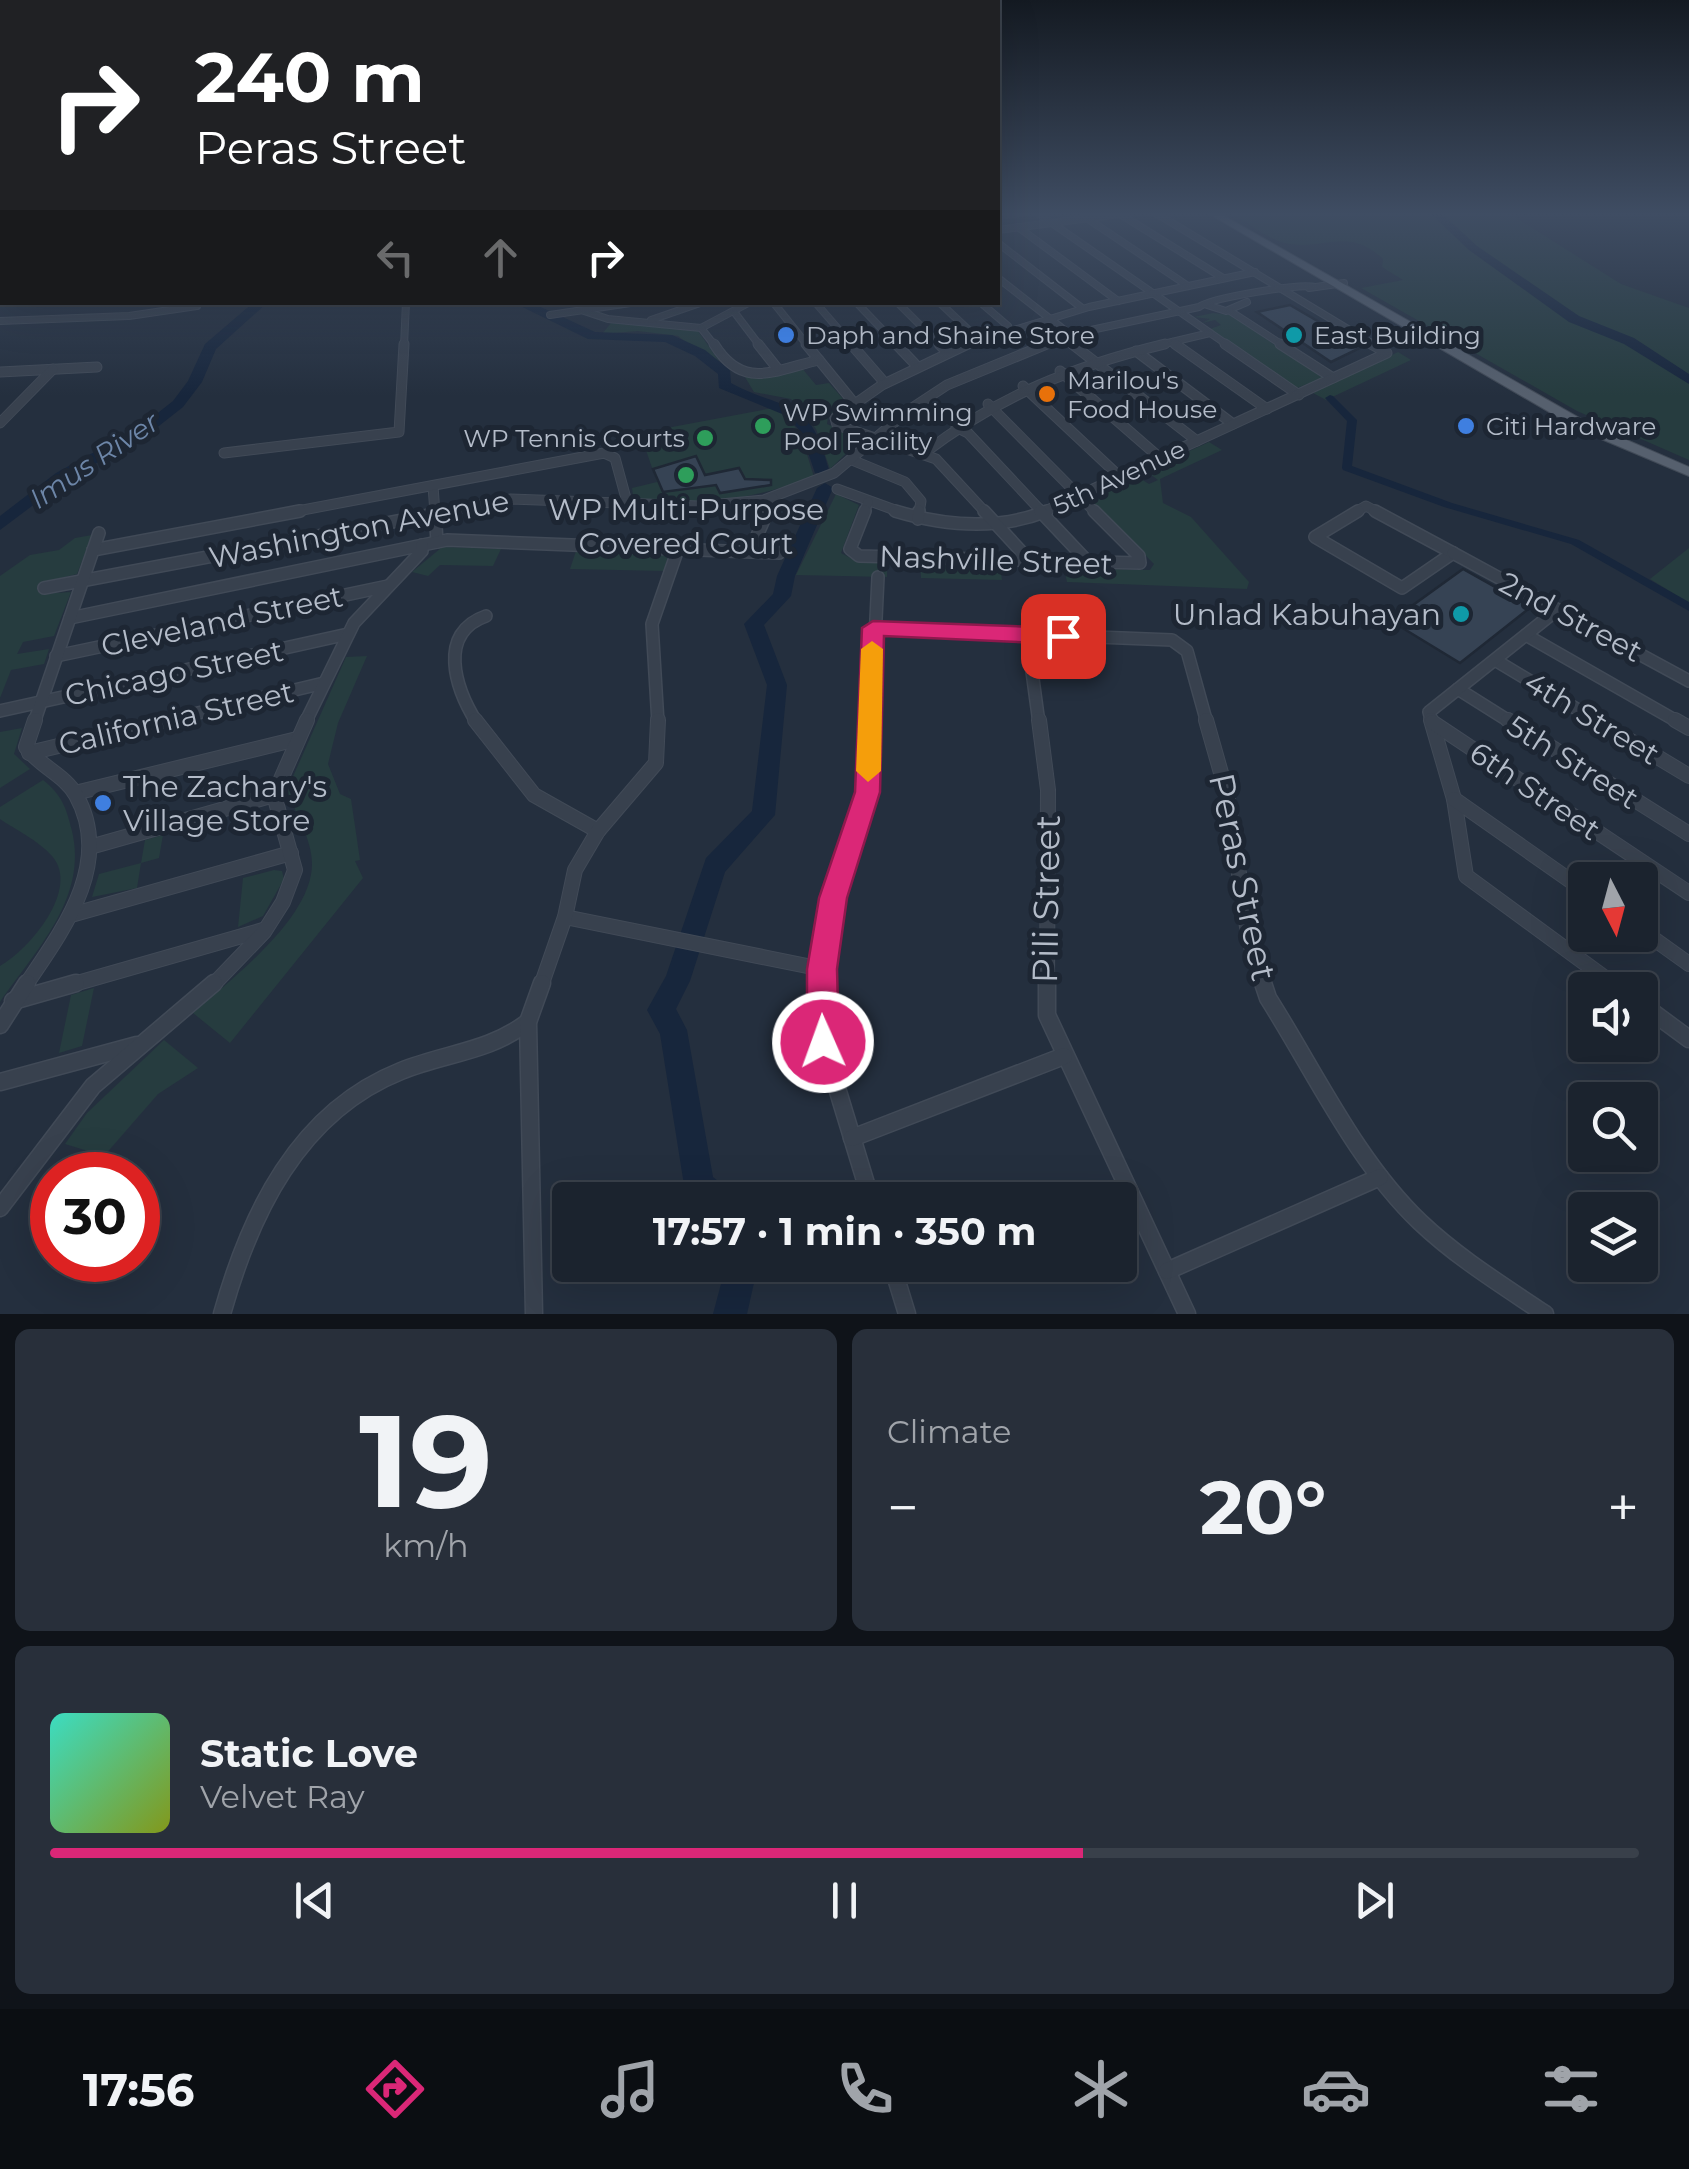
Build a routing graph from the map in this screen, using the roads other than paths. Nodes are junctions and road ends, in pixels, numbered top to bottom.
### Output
1 (1038, 273) edge
2 (1081, 273) edge
3 (1124, 273) edge
4 (1169, 273) edge
5 (1215, 273) edge
6 (1248, 273) edge
7 (1257, 273) edge
8 (1324, 273) edge
9 (1324, 273) edge
10 (1223, 278) junction
11 (1334, 279) junction
12 (1000, 280) edge
13 (1305, 285) junction
14 (1188, 286) junction
15 (1286, 290) junction
16 (1153, 294) junction
17 (1224, 299) junction
18 (1118, 301) junction
19 (406, 305) edge
20 (619, 305) edge
21 (694, 305) edge
22 (746, 305) edge
23 (775, 305) edge
24 (818, 305) edge
25 (859, 305) edge
26 (901, 305) edge
27 (942, 305) edge
28 (984, 305) edge
29 (196, 306) dead end
30 (1210, 307) junction
31 (1082, 308) junction
32 (1233, 308) junction
33 (584, 311) junction
34 (735, 313) junction
35 (1182, 313) junction
36 (550, 315) dead end
37 (1044, 316) junction
38 (0, 321) edge
39 (646, 322) junction
40 (1008, 326) junction
41 (701, 328) junction
42 (1210, 333) junction
43 (976, 337) junction
44 (1068, 338) junction
45 (1173, 342) junction
46 (945, 350) junction
47 (1136, 351) junction
48 (819, 360) junction
49 (1098, 360) junction
50 (915, 364) junction
51 (97, 367) dead end
52 (777, 368) junction
53 (53, 369) junction
54 (1060, 371) junction
55 (0, 372) edge
56 (1334, 378) junction
57 (884, 382) junction
58 (1023, 386) junction
59 (1299, 395) junction
60 (854, 402) junction
61 (988, 404) junction
62 (1267, 409) junction
63 (0, 423) edge
64 (1233, 424) junction
65 (956, 426) junction
66 (874, 438) junction
67 (1197, 441) junction
68 (224, 454) dead end
69 (923, 454) junction
70 (1160, 458) junction
71 (852, 460) junction
72 (1689, 469) edge
73 (1119, 476) junction
74 (433, 486) junction
75 (837, 489) dead end
76 (1079, 495) junction
77 (773, 498) junction
78 (627, 502) junction
79 (868, 502) junction
80 (1042, 512) junction
81 (434, 513) junction
82 (918, 518) junction
83 (999, 526) junction
84 (99, 533) dead end
85 (436, 542) junction
86 (422, 545) junction
87 (678, 549) junction
88 (93, 550) junction
89 (750, 552) junction
90 (779, 553) dead end
91 (1453, 553) junction
92 (1030, 561) junction
93 (1089, 563) junction
94 (878, 577) dead end
95 (82, 581) junction
96 (388, 586) junction
97 (44, 588) dead end
98 (1558, 610) junction
99 (486, 616) dead end
100 (70, 618) junction
101 (873, 628) junction
102 (348, 634) junction
103 (1027, 634) junction
104 (1526, 635) junction
105 (56, 656) junction
106 (1495, 660) junction
107 (1689, 681) edge
108 (324, 683) junction
109 (1458, 689) junction
110 (40, 702) junction
111 (0, 711) edge
112 (1432, 722) junction
113 (1689, 728) edge
114 (297, 739) junction
115 (29, 753) junction
116 (1689, 776) edge
117 (76, 793) junction
118 (274, 796) junction
119 (1454, 799) junction
120 (598, 831) junction
121 (1689, 834) edge
122 (90, 848) junction
123 (291, 853) junction
124 (1568, 879) edge
125 (1689, 893) edge
126 (71, 916) junction
127 (565, 917) junction
128 (263, 930) junction
129 (1658, 942) edge
130 (1689, 964) edge
131 (822, 969) junction
132 (1597, 972) edge
133 (13, 1000) junction
134 (1658, 1016) edge
135 (528, 1022) junction
136 (0, 1025) edge
137 (1689, 1039) edge
138 (141, 1044) junction
139 (1064, 1056) junction
140 (0, 1082) edge
141 (852, 1138) junction
142 (1380, 1178) junction
143 (866, 1182) edge
144 (0, 1208) edge
145 (1167, 1271) junction
146 (897, 1282) edge
147 (222, 1314) edge
148 (534, 1314) edge
149 (907, 1314) edge
150 (1188, 1314) edge
151 (1545, 1314) edge

1 - 31 street
2 - 18 street
3 - 16 street
4 - 14 street
5 - 10 street
6 - 10 street
7 - 15 street
8 - 11 main road
9 - 11 main road
10 - 14 street
11 - 13 street
11 - 13 street
11 - 72 main road
12 - 37 street
13 - 15 street
13 - 15 street
14 - 16 street
15 - 17 street
15 - 32 street
15 - 56 street, 5th Avenue
16 - 18 street
16 - 35 street
17 - 30 street
17 - 32 street
18 - 31 street
19 - 68 street
20 - 33 street
21 - 39 street
22 - 34 street
23 - 48 street
24 - 57 street
25 - 50 street
26 - 46 street
27 - 43 street
28 - 40 street
29 - 38 street
30 - 32 street
30 - 35 street, Washington Avenue
31 - 37 street
32 - 56 street
33 - 36 street
33 - 39 street
34 - 41 street
34 - 52 street
35 - 42 street
35 - 44 street, Washington Avenue
37 - 40 street
37 - 44 street
39 - 41 street
40 - 43 street
41 - 52 street
42 - 45 street
42 - 59 street
43 - 46 street
44 - 49 street
44 - 66 street, Washington Avenue
45 - 47 street
45 - 62 street
46 - 50 street
47 - 49 street
47 - 64 street
48 - 52 street
48 - 60 street
49 - 54 street
49 - 67 street
50 - 57 street
51 - 53 street
53 - 55 street
53 - 63 street
54 - 58 street
54 - 70 street
56 - 59 street, 5th Avenue
57 - 60 street
58 - 61 street
58 - 73 street
59 - 62 street, 5th Avenue
60 - 66 street
61 - 65 street
61 - 76 street
62 - 64 street, 5th Avenue
64 - 67 street, 5th Avenue
65 - 69 street
65 - 80 street
66 - 69 street
66 - 71 street, Washington Avenue
67 - 70 street, 5th Avenue
69 - 83 street
70 - 73 street, 5th Avenue
71 - 77 street, Washington Avenue
71 - 82 street
73 - 76 street, 5th Avenue
74 - 78 street
74 - 81 street
74 - 88 street
75 - 79 street, 5th Avenue
76 - 80 street, 5th Avenue
76 - 93 street, Nashville Street
77 - 78 street, Washington Avenue
77 - 89 street
78 - 81 street, Washington Avenue
79 - 82 street, 5th Avenue
79 - 92 street, Nashville Street
80 - 83 street, 5th Avenue
80 - 93 street
81 - 85 street
81 - 95 street, Washington Avenue
82 - 83 street, 5th Avenue
83 - 92 street
84 - 88 street
85 - 86 street
85 - 87 street
86 - 96 street
86 - 100 street
87 - 89 street
87 - 120 street
88 - 95 street
89 - 90 street
91 - 91 street, 2nd Street
91 - 98 street, 2nd Street
92 - 93 street, Nashville Street
94 - 101 street
95 - 97 street, Washington Avenue
95 - 100 street
96 - 102 street
96 - 105 street, Cleveland Street
98 - 104 street
98 - 107 street, 2nd Street
99 - 120 street
100 - 105 street
101 - 103 street, Peras Street
101 - 131 street
102 - 108 street
102 - 110 street, Chicago Street
103 - 139 street, Pili Street
103 - 142 street, Peras Street
104 - 106 street
104 - 113 street
105 - 110 street
106 - 109 street
106 - 116 street, 4th Street
108 - 114 street
108 - 115 street, California Street
109 - 112 street
109 - 121 street, 5th Street
110 - 111 street, Chicago Street
110 - 115 street
112 - 119 street
112 - 125 street, 6th Street
114 - 117 street
114 - 118 street
115 - 117 street
117 - 122 street
118 - 122 street
118 - 123 street
119 - 124 street
119 - 132 street
120 - 127 street
122 - 126 street
123 - 126 street
123 - 128 street
126 - 133 street
127 - 131 street
127 - 135 street
128 - 133 street
128 - 138 street
129 - 130 street
131 - 141 street
133 - 136 street
134 - 137 street
135 - 147 street
135 - 148 street
138 - 140 street
138 - 144 street
139 - 141 street
139 - 145 street, Pili Street
141 - 143 street
142 - 145 street
142 - 151 street, Peras Street
145 - 150 street, Pili Street
146 - 149 street

